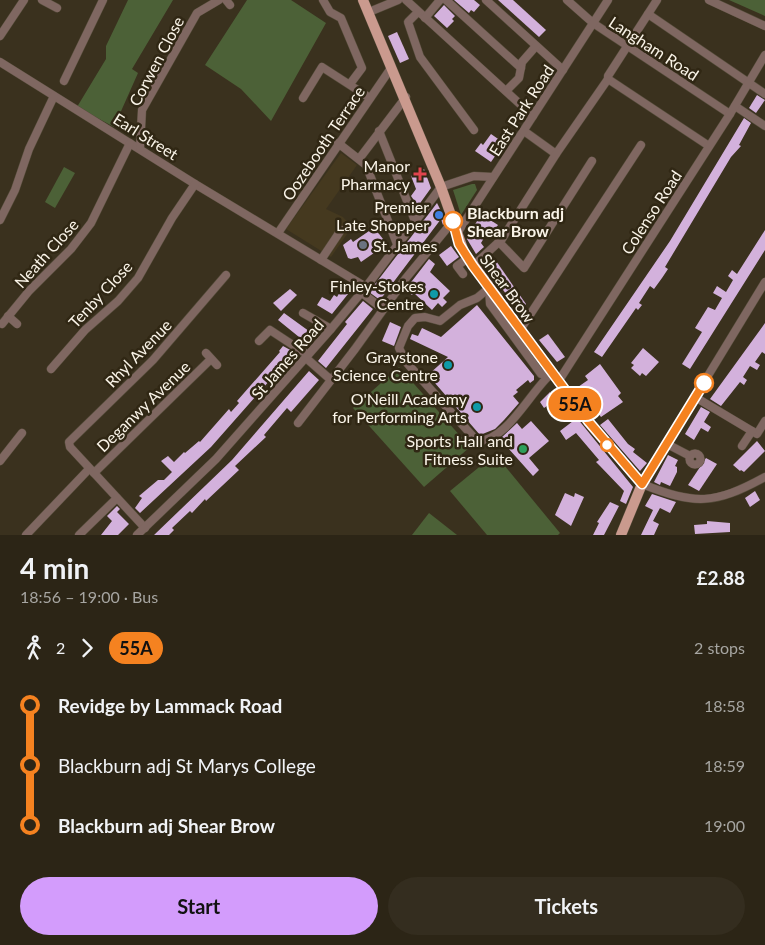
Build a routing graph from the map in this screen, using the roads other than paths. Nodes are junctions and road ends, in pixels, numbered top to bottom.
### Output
1 (24, 0) edge
2 (42, 0) edge
3 (103, 0) edge
4 (219, 0) edge
5 (323, 0) edge
6 (363, 0) edge
7 (398, 0) edge
8 (406, 0) edge
9 (440, 0) edge
10 (446, 0) edge
11 (486, 0) edge
12 (567, 0) edge
13 (608, 0) edge
14 (656, 0) edge
15 (709, 0) edge
16 (57, 8) dead end
17 (369, 12) junction
18 (418, 12) junction
19 (648, 14) junction
20 (425, 18) junction
21 (593, 23) junction
22 (765, 26) edge
23 (0, 36) edge
24 (536, 46) junction
25 (627, 46) junction
26 (765, 56) edge
27 (0, 62) edge
28 (391, 68) junction
29 (521, 68) junction
30 (563, 70) junction
31 (608, 79) junction
32 (64, 81) dead end
33 (748, 82) junction
34 (350, 84) junction
35 (506, 91) junction
36 (765, 94) edge
37 (54, 96) junction
38 (406, 97) junction
39 (302, 98) dead end
40 (370, 98) junction
41 (735, 106) junction
42 (730, 114) junction
43 (533, 116) junction
44 (765, 126) edge
45 (474, 130) dead end
46 (380, 131) junction
47 (524, 131) junction
48 (130, 143) junction
49 (338, 143) junction
50 (641, 145) dead end
51 (709, 146) junction
52 (140, 148) junction
53 (556, 154) junction
54 (359, 159) junction
55 (592, 161) dead end
56 (493, 177) junction
57 (195, 184) junction
58 (441, 187) junction
59 (0, 220) edge
60 (415, 221) junction
61 (453, 221) junction
62 (341, 230) dead end
63 (278, 233) junction
64 (456, 235) junction
65 (499, 242) junction
66 (398, 244) junction
67 (321, 260) junction
68 (470, 262) junction
69 (463, 274) dead end
70 (226, 275) dead end
71 (765, 282) edge
72 (489, 288) junction
73 (364, 290) junction
74 (383, 309) junction
75 (303, 313) dead end
76 (8, 316) junction
77 (2, 324) dead end
78 (17, 324) dead end
79 (331, 329) junction
80 (520, 330) junction
81 (259, 342) dead end
82 (307, 357) junction
83 (211, 359) dead end
84 (51, 369) dead end
85 (555, 378) junction
86 (331, 380) junction
87 (695, 397) junction
88 (765, 422) edge
89 (298, 423) dead end
90 (752, 431) junction
91 (22, 433) dead end
92 (667, 444) junction
93 (742, 446) dead end
94 (690, 456) dead end
95 (0, 461) edge
96 (92, 471) junction
97 (765, 477) edge
98 (642, 484) junction
99 (117, 498) junction
100 (145, 528) junction
101 (26, 535) edge
102 (79, 535) edge
103 (137, 535) edge
104 (621, 535) edge

1 - 23 street
2 - 16 street
3 - 32 street
4 - 52 street, Corwen Close
5 - 34 street
6 - 17 main road, Shear Brow
7 - 17 street
8 - 18 street
9 - 20 street
10 - 29 street
11 - 24 street
12 - 21 street, Langham Road
13 - 21 street, East Park Road
14 - 19 street
15 - 22 street
17 - 28 main road, Shear Brow
18 - 20 street
18 - 45 street
19 - 25 street
19 - 33 street
20 - 35 street
21 - 25 street, Langham Road
21 - 30 street, East Park Road
24 - 29 street
24 - 30 street
25 - 31 street
25 - 42 street, Langham Road
26 - 33 street, Colenso Road
27 - 37 street, Earl Street
28 - 38 main road, Shear Brow
28 - 40 street, Oozebooth Terrace
29 - 35 street
30 - 43 street, East Park Road
31 - 51 street
31 - 53 street
33 - 36 street
33 - 41 street, Colenso Road
34 - 39 street
34 - 40 street
35 - 43 street
37 - 48 street, Earl Street
37 - 59 street
38 - 46 street
38 - 58 main road, Shear Brow
40 - 49 street, Oozebooth Terrace
41 - 42 street, Colenso Road
41 - 44 street
42 - 51 street, Colenso Road
43 - 47 street, East Park Road
46 - 54 street
46 - 60 street
47 - 53 street
47 - 56 street, East Park Road
48 - 52 street, Earl Street
48 - 76 street, Neath Close
49 - 54 street
49 - 63 street, Oozebooth Terrace
50 - 80 street
51 - 85 street, Colenso Road
52 - 57 street, Earl Street
53 - 65 street
54 - 66 street
55 - 65 street
56 - 58 street
56 - 64 street, East Park Road
57 - 63 street, Earl Street
57 - 84 street, Tenby Close
58 - 60 street, St James Road
58 - 61 main road, Shear Brow
60 - 66 street, St James Road
61 - 64 main road, Shear Brow
61 - 74 street
62 - 67 street
63 - 67 street, Earl Street
64 - 68 main road, Shear Brow
65 - 68 street
66 - 73 street, St James Road
67 - 73 street, Earl Street
68 - 69 street
68 - 72 main road, Shear Brow
70 - 96 street, Rhyl Avenue
71 - 87 street
72 - 80 main road, Shear Brow
72 - 85 street
72 - 85 street, Colenso Road
73 - 74 street, Earl Street
73 - 79 street, St James Road
74 - 86 street
75 - 79 street
76 - 77 street, Neath Close
76 - 78 street
79 - 82 street, St James Road
80 - 85 main road, Shear Brow
81 - 82 street
82 - 86 street
82 - 100 street, St James Road
83 - 96 street, Deganwy Avenue
85 - 98 main road, Shear Brow
86 - 89 street
87 - 90 street
87 - 92 street
88 - 90 street
90 - 93 street
91 - 95 street
92 - 94 street
92 - 98 street
96 - 99 street
96 - 101 street, Deganwy Avenue
97 - 98 street
98 - 104 main road
99 - 100 street
99 - 102 street
100 - 103 street, St James Road

